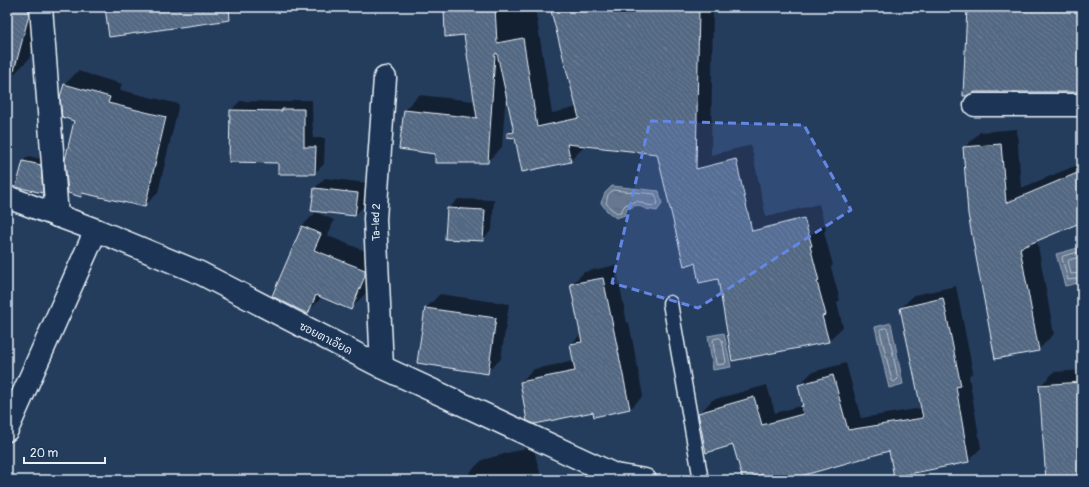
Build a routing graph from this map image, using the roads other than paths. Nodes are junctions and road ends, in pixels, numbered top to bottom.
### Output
1 (41, 7) edge
2 (386, 78) dead end
3 (975, 104) dead end
4 (1082, 105) edge
5 (7, 197) edge
6 (57, 216) junction
7 (96, 230) junction
8 (670, 303) dead end
9 (382, 367) junction
10 (7, 430) edge
11 (616, 477) edge
12 (645, 480) edge
13 (701, 480) edge

1 - 6 street
2 - 9 street, Ta-Ied 2
3 - 4 street
5 - 6 street, ซอยตาเอียด
6 - 7 street, ซอยตาเอียด
7 - 9 street, ซอยตาเอียด
7 - 10 street
8 - 13 lane
9 - 11 street, ซอยตาเอียด
11 - 12 street, ซอยตาเอียด

